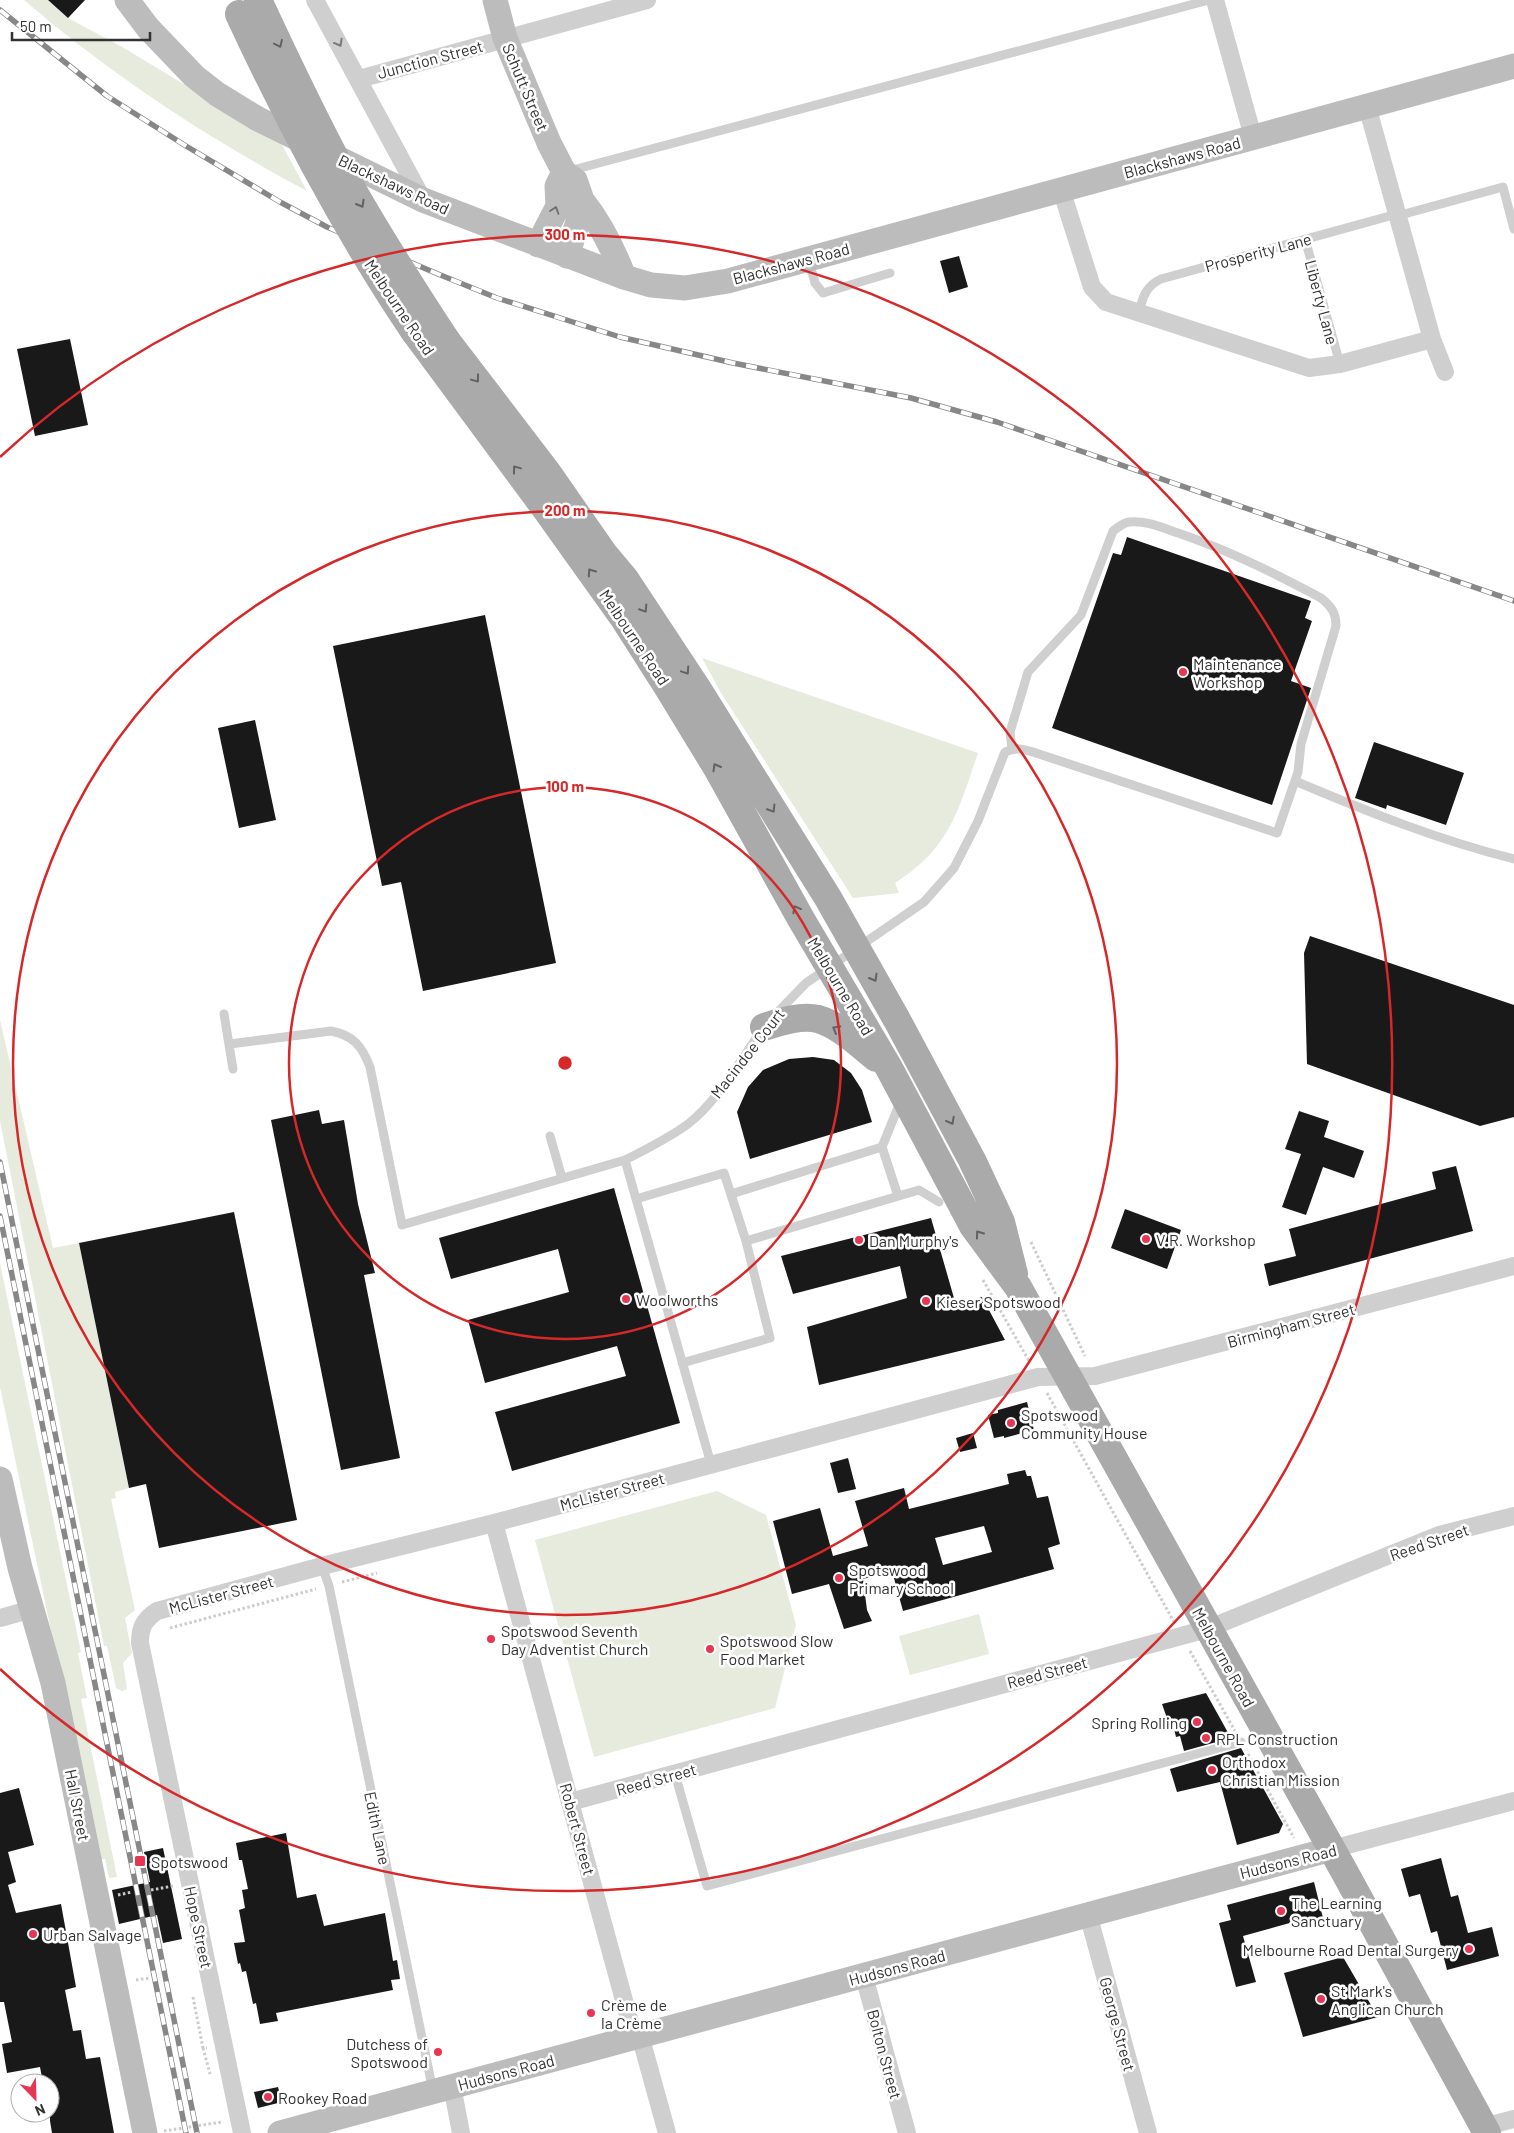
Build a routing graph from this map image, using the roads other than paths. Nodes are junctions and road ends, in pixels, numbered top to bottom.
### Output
1 (128, 0) edge
2 (315, 0) edge
3 (495, 0) edge
4 (647, 0) edge
5 (1209, 0) edge
6 (1215, 0) edge
7 (244, 5) edge
8 (505, 38) junction
9 (1514, 66) edge
10 (359, 79) junction
11 (1367, 106) junction
12 (1253, 137) junction
13 (564, 172) junction
14 (1061, 189) junction
15 (423, 200) junction
16 (582, 200) junction
17 (1397, 215) junction
18 (1514, 229) edge
19 (1305, 239) junction
20 (538, 245) junction
21 (566, 256) junction
22 (808, 259) junction
23 (890, 273) dead end
24 (624, 277) junction
25 (1139, 312) junction
26 (1432, 339) junction
27 (1340, 364) junction
28 (1445, 372) dead end
29 (1012, 749) junction
30 (1295, 781) junction
31 (1514, 859) edge
32 (856, 947) junction
33 (830, 966) junction
34 (224, 1014) dead end
35 (764, 1027) junction
36 (230, 1044) junction
37 (889, 1068) junction
38 (234, 1069) dead end
39 (903, 1096) junction
40 (550, 1136) dead end
41 (882, 1147) junction
42 (625, 1160) junction
43 (562, 1178) junction
44 (731, 1194) junction
45 (898, 1196) junction
46 (636, 1199) junction
47 (939, 1202) dead end
48 (746, 1241) junction
49 (1514, 1266) edge
50 (1018, 1287) junction
51 (682, 1363) junction
52 (1068, 1376) junction
53 (711, 1464) junction
54 (0, 1480) edge
55 (1514, 1516) edge
56 (494, 1523) junction
57 (322, 1566) junction
58 (32, 1609) junction
59 (157, 1611) joint
60 (0, 1618) edge
61 (1207, 1629) junction
62 (1241, 1742) dead end
63 (675, 1774) junction
64 (1514, 1801) edge
65 (570, 1802) junction
66 (1332, 1850) junction
67 (1088, 1914) junction
68 (864, 1976) junction
69 (634, 2037) junction
70 (442, 2089) junction
71 (1514, 2119) edge
72 (1485, 2130) edge
73 (151, 2132) edge
74 (242, 2133) edge
75 (280, 2133) edge
76 (461, 2133) edge
77 (666, 2133) edge
78 (907, 2133) edge
79 (1148, 2133) edge

1 - 15 street, Blackshaws Road
2 -> 10 street
3 - 8 street, Schutt Street
4 - 8 street, Junction Street
5 - 13 lane
6 - 12 street
7 -> 32 main road, Melbourne Road, bridge
33 -> 7 main road, Melbourne Road, bridge
8 - 10 street, Junction Street
8 - 13 street, Schutt Street
9 - 11 street, Blackshaws Road
10 - 15 street
11 - 12 street, Blackshaws Road
11 - 17 street
12 - 14 street, Blackshaws Road
13 - 16 street, Schutt Street
20 -> 13 street
14 - 22 street, Blackshaws Road
14 - 25 street
15 - 20 street, Blackshaws Road
16 - 21 street
16 - 24 street, Schutt Street
17 - 18 lane, Prosperity Lane
17 - 19 lane, Prosperity Lane
17 - 26 street
19 - 25 lane, Prosperity Lane
19 - 27 lane, Liberty Lane
20 - 21 street, Blackshaws Road
21 - 24 street, Blackshaws Road
22 - 23 lane
22 - 24 street, Blackshaws Road
25 - 27 street
26 - 27 street
26 - 28 street
29 - 30 lane
29 - 30 lane
29 - 32 lane, Macindoe Court
30 - 31 lane
32 - 33 lane, Macindoe Court
32 -> 50 main road, Melbourne Road
33 - 35 lane, Macindoe Court
33 - 37 main road, Melbourne Road
34 - 36 lane
37 -> 35 main road
35 - 42 lane, Macindoe Court
36 - 38 lane
36 - 43 lane, Macindoe Court
37 - 39 main road, Melbourne Road
39 - 41 lane
50 -> 39 main road, Melbourne Road
40 - 43 lane
41 - 44 lane
41 - 45 lane
42 - 43 lane, Macindoe Court
42 - 46 lane
44 - 46 lane
44 - 48 lane
45 - 47 lane
45 - 48 lane
46 - 51 lane
48 - 51 lane
49 - 52 street, Birmingham Street
50 - 52 main road, Melbourne Road
51 - 53 lane
52 - 53 street, McLister Street
52 - 61 main road, Melbourne Road
53 - 56 street, McLister Street
54 - 58 street, Hall Street
55 - 61 street, Reed Street
56 - 57 street, McLister Street
56 - 65 street, Robert Street
57 - 59 street, McLister Street
57 - 70 lane, Edith Lane
58 - 60 street
58 - 73 street, Hall Street
59 - 74 street, Hope Street
61 - 63 street, Reed Street
61 - 66 main road, Melbourne Road
62 - 63 lane
63 - 65 street, Reed Street
64 - 66 street, Hudsons Road
65 - 69 street, Robert Street
66 - 67 street, Hudsons Road
66 - 72 main road, Melbourne Road
67 - 68 street, Hudsons Road
67 - 79 street, George Street
68 - 69 street, Hudsons Road
68 - 78 street, Bolton Street
69 - 70 street, Hudsons Road
69 - 77 street, Robert Street
70 - 75 street, Hudsons Road
70 - 76 street
71 - 72 street

